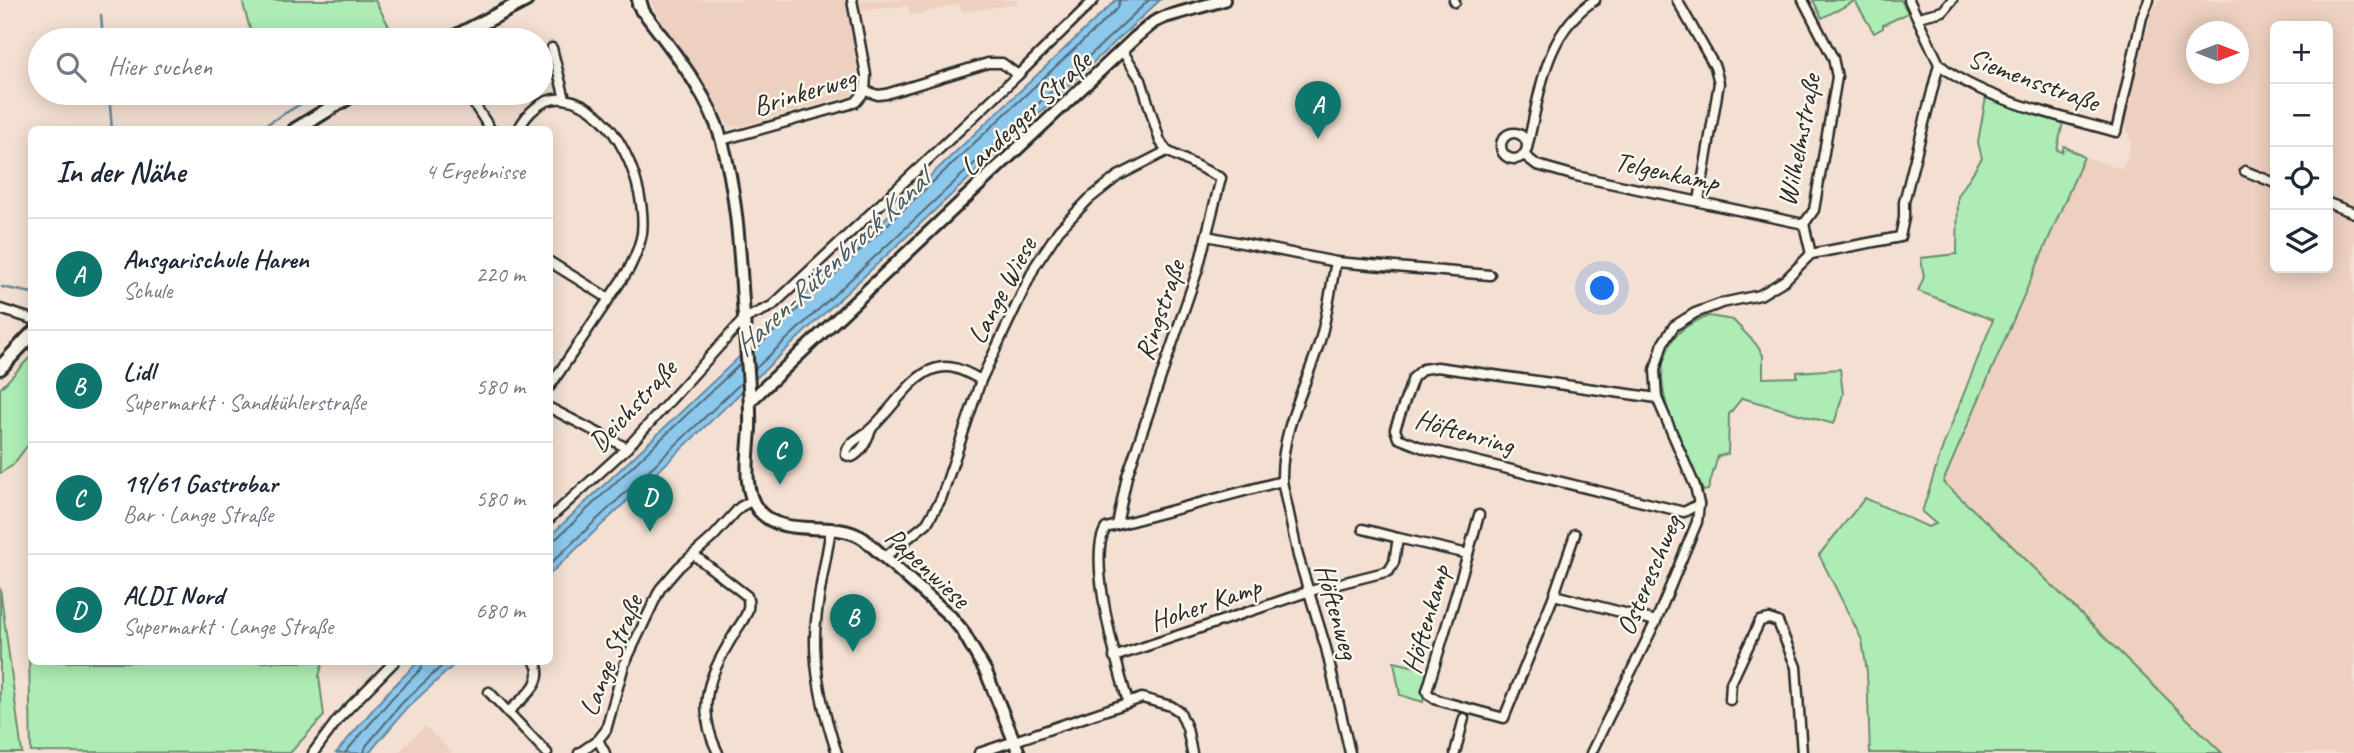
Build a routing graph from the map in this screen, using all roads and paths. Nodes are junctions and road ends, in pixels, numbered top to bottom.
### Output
1 (526, 0) edge
2 (852, 0) edge
3 (1094, 0) edge
4 (1224, 0) edge
5 (1595, 0) edge
6 (1677, 0) edge
7 (1803, 0) edge
8 (1909, 0) edge
9 (1952, 0) edge
10 (2149, 0) edge
11 (639, 3) edge
12 (1918, 17) junction
13 (472, 28) edge
14 (553, 52) edge
15 (1123, 52) junction
16 (1939, 64) junction
17 (1018, 75) junction
18 (865, 91) junction
19 (565, 99) junction
20 (553, 100) edge
21 (336, 105) edge
22 (475, 105) edge
23 (540, 105) edge
24 (301, 126) edge
25 (488, 126) edge
26 (520, 126) edge
27 (722, 140) junction
28 (1167, 151) junction
29 (2245, 171) dead end
30 (2270, 181) edge
31 (1699, 201) junction
32 (2333, 205) edge
33 (2354, 213) edge
34 (1804, 224) junction
35 (1207, 236) junction
36 (1811, 254) junction
37 (1336, 262) junction
38 (553, 264) edge
39 (1490, 275) dead end
40 (608, 298) junction
41 (0, 309) edge
42 (28, 318) edge
43 (744, 319) junction
44 (28, 338) edge
45 (0, 368) edge
46 (981, 380) junction
47 (553, 381) edge
48 (750, 396) junction
49 (1657, 398) junction
50 (553, 410) edge
51 (872, 428) dead end
52 (626, 448) junction
53 (1282, 481) junction
54 (753, 500) junction
55 (1699, 504) junction
56 (553, 515) edge
57 (1479, 515) dead end
58 (1117, 526) junction
59 (831, 528) junction
60 (1363, 528) dead end
61 (1575, 534) dead end
62 (1398, 538) junction
63 (1468, 554) junction
64 (694, 555) junction
65 (885, 557) junction
66 (1310, 591) junction
67 (1554, 595) junction
68 (1656, 621) junction
69 (1114, 657) junction
70 (391, 665) edge
71 (536, 665) edge
72 (489, 692) dead end
73 (1730, 700) dead end
74 (1128, 702) junction
75 (508, 712) junction
76 (1464, 719) dead end
77 (598, 740) junction
78 (1014, 740) junction
79 (313, 753) edge
80 (547, 753) edge
81 (579, 753) edge
82 (606, 753) edge
83 (718, 753) edge
84 (837, 753) edge
85 (979, 753) edge
86 (1019, 753) edge
87 (1192, 753) edge
88 (1350, 753) edge
89 (1454, 753) edge
90 (1591, 753) edge
91 (1802, 753) edge

1 - 13 main road
2 - 18 street
3 - 17 street
4 - 15 main road, Landegger Straße
5 - 31 street, Telgenkamp
6 - 31 street
7 - 34 street, Wilhelmstraße
8 - 12 street
9 - 12 street
10 - 16 street, Siemensstraße
11 - 27 main road
12 - 16 street
14 - 19 street
15 - 28 street
15 - 48 main road, Landegger Straße
16 - 36 street
17 - 18 street, Brinkerweg
17 - 43 street
18 - 27 street, Brinkerweg
19 - 20 street
19 - 40 street
21 - 24 main road
22 - 25 street
23 - 26 street
27 - 43 main road
28 - 35 street
28 - 46 street, Lange Wiese
29 - 30 street
31 - 34 street, Telgenkamp
32 - 33 street
34 - 36 street, Wilhelmstraße
35 - 37 street, Ringstraße
35 - 58 street, Ringstraße
36 - 49 street, Ostereschweg
37 - 39 street, Ringstraße
37 - 53 street
38 - 40 street
40 - 47 street
41 - 42 street
43 - 48 main road
43 - 52 street, Deichstraße
44 - 45 main road
46 - 51 street, Lange Wiese
46 - 65 street, Lange Wiese
48 - 54 main road
49 - 55 street, Ostereschweg
49 - 55 street, Höftenring
50 - 52 street
52 - 56 street, Deichstraße
53 - 58 street
53 - 66 street, Höftenweg
54 - 59 main road, Papenwiese
54 - 64 street, Lange Straße
55 - 68 street, Ostereschweg
57 - 63 street, Höftenkamp
58 - 69 street, Ringstraße
59 - 65 main road, Papenwiese
59 - 84 street
60 - 62 street, Höftenkamp
61 - 67 street, Höftenkamp
62 - 63 street, Höftenkamp
62 - 66 street, Höftenkamp
63 - 67 street, Höftenkamp
64 - 77 street, Lange Straße
64 - 83 street
65 - 78 main road, Papenwiese
66 - 69 street, Hoher Kamp
66 - 88 street, Höftenweg
67 - 68 street
68 - 90 street, Ostereschweg
69 - 74 street, Ringstraße
70 - 79 street
71 - 75 street
72 - 75 street
73 - 91 street
74 - 78 street
74 - 87 street
75 - 80 street
76 - 89 street
77 - 81 street
77 - 82 street, Lange Straße
78 - 85 street
78 - 86 main road, Papenwiese

